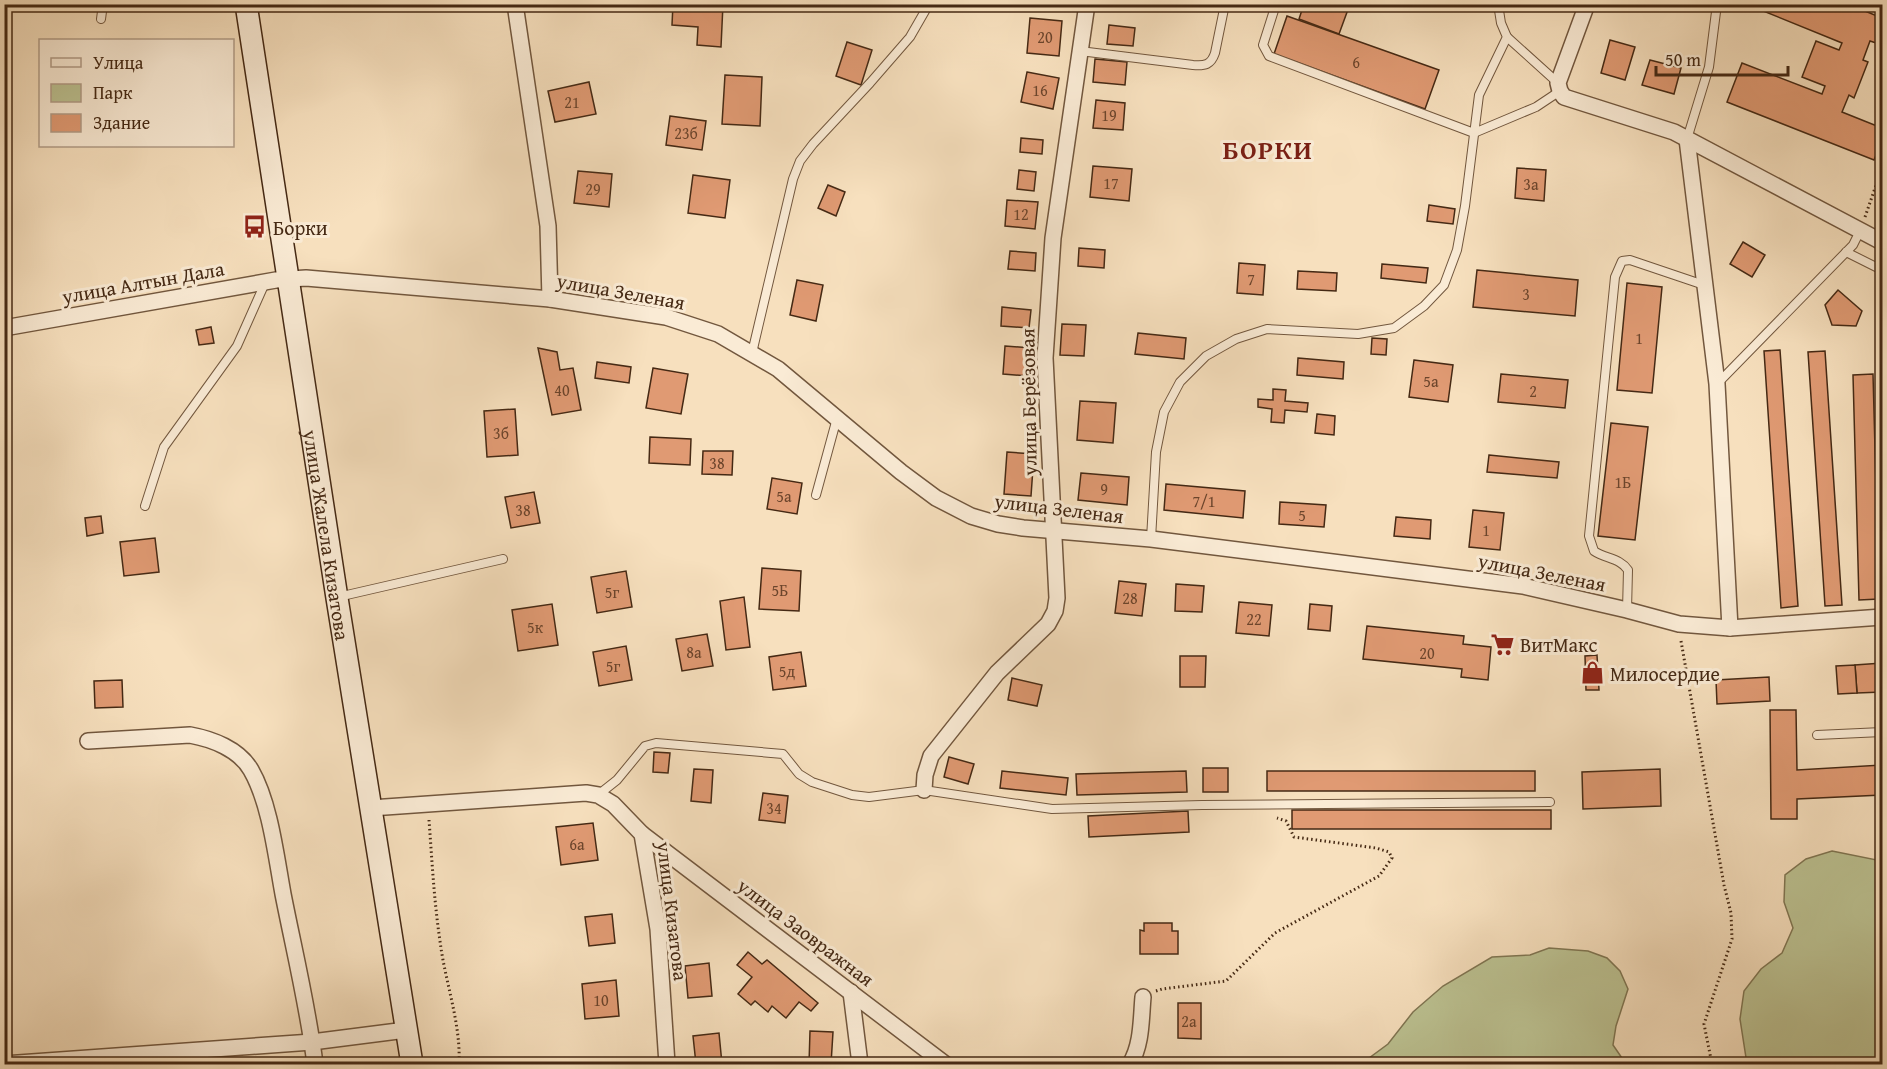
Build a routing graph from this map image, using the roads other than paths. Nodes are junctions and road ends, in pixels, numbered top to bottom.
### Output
1 (103, 4) edge
2 (246, 4) edge
3 (515, 4) edge
4 (929, 4) edge
5 (1087, 4) edge
6 (1225, 4) edge
7 (1276, 4) edge
8 (1498, 4) edge
9 (1587, 4) edge
10 (1717, 4) edge
11 (101, 19) dead end
12 (1507, 37) junction
13 (1080, 51) junction
14 (1559, 87) junction
15 (1474, 133) junction
16 (1688, 139) junction
17 (1860, 231) junction
18 (1882, 242) edge
19 (1846, 252) junction
20 (1882, 270) edge
21 (289, 279) junction
22 (266, 282) junction
23 (1704, 285) junction
24 (550, 299) junction
25 (4, 328) edge
26 (752, 352) junction
27 (1717, 384) junction
28 (837, 418) junction
29 (816, 495) dead end
30 (145, 506) dead end
31 (1053, 531) junction
32 (1151, 539) junction
33 (503, 559) dead end
34 (337, 598) junction
35 (1627, 610) junction
36 (1882, 617) edge
37 (1730, 628) junction
38 (1882, 732) edge
39 (1817, 735) dead end
40 (88, 741) dead end
41 (924, 790) junction
42 (598, 795) junction
43 (1550, 802) dead end
44 (371, 808) junction
45 (642, 834) junction
46 (851, 992) junction
47 (1143, 997) road end
48 (406, 1030) junction
49 (312, 1042) junction
50 (4, 1064) edge
51 (315, 1065) edge
52 (412, 1065) edge
53 (667, 1065) edge
54 (860, 1065) edge
55 (945, 1065) edge
56 (1130, 1065) edge

1 - 11 lane
2 - 21 main road, улица Жалела Кизатова
3 - 24 street
4 - 26 lane
5 - 13 street, улица Берёзовая
6 - 13 lane
7 - 15 lane
8 - 12 lane
9 - 14 street
10 - 16 lane
12 - 14 lane
12 - 15 lane
13 - 31 street, улица Берёзовая
14 - 15 lane
14 - 16 street
15 - 32 lane
16 - 17 street
16 - 23 street
17 - 18 street
17 - 19 lane
19 - 20 lane
19 - 27 lane
21 - 22 street, улица Алтын Дала
21 - 24 street, улица Зеленая
21 - 34 main road, улица Жалела Кизатова
22 - 25 street, улица Алтын Дала
22 - 30 lane
23 - 27 street
23 - 35 lane
24 - 26 street, улица Зеленая
26 - 28 street, улица Зеленая
27 - 37 street
28 - 29 lane
28 - 31 street, улица Зеленая
31 - 32 street, улица Зеленая
31 - 41 street, улица Берёзовая
32 - 35 street, улица Зеленая
33 - 34 lane
34 - 44 main road, улица Жалела Кизатова
35 - 37 street, улица Зеленая
36 - 37 street, улица Зеленая
38 - 39 lane
40 - 49 street
41 - 42 lane
41 - 43 lane
42 - 44 street
42 - 45 street, улица Кизатова
44 - 48 main road, улица Жалела Кизатова
45 - 46 street, улица Заовражная
45 - 53 street, улица Кизатова
46 - 54 street
46 - 55 street, улица Заовражная
47 - 56 street
48 - 49 street
48 - 52 main road, улица Жалела Кизатова
49 - 50 street
49 - 51 street

